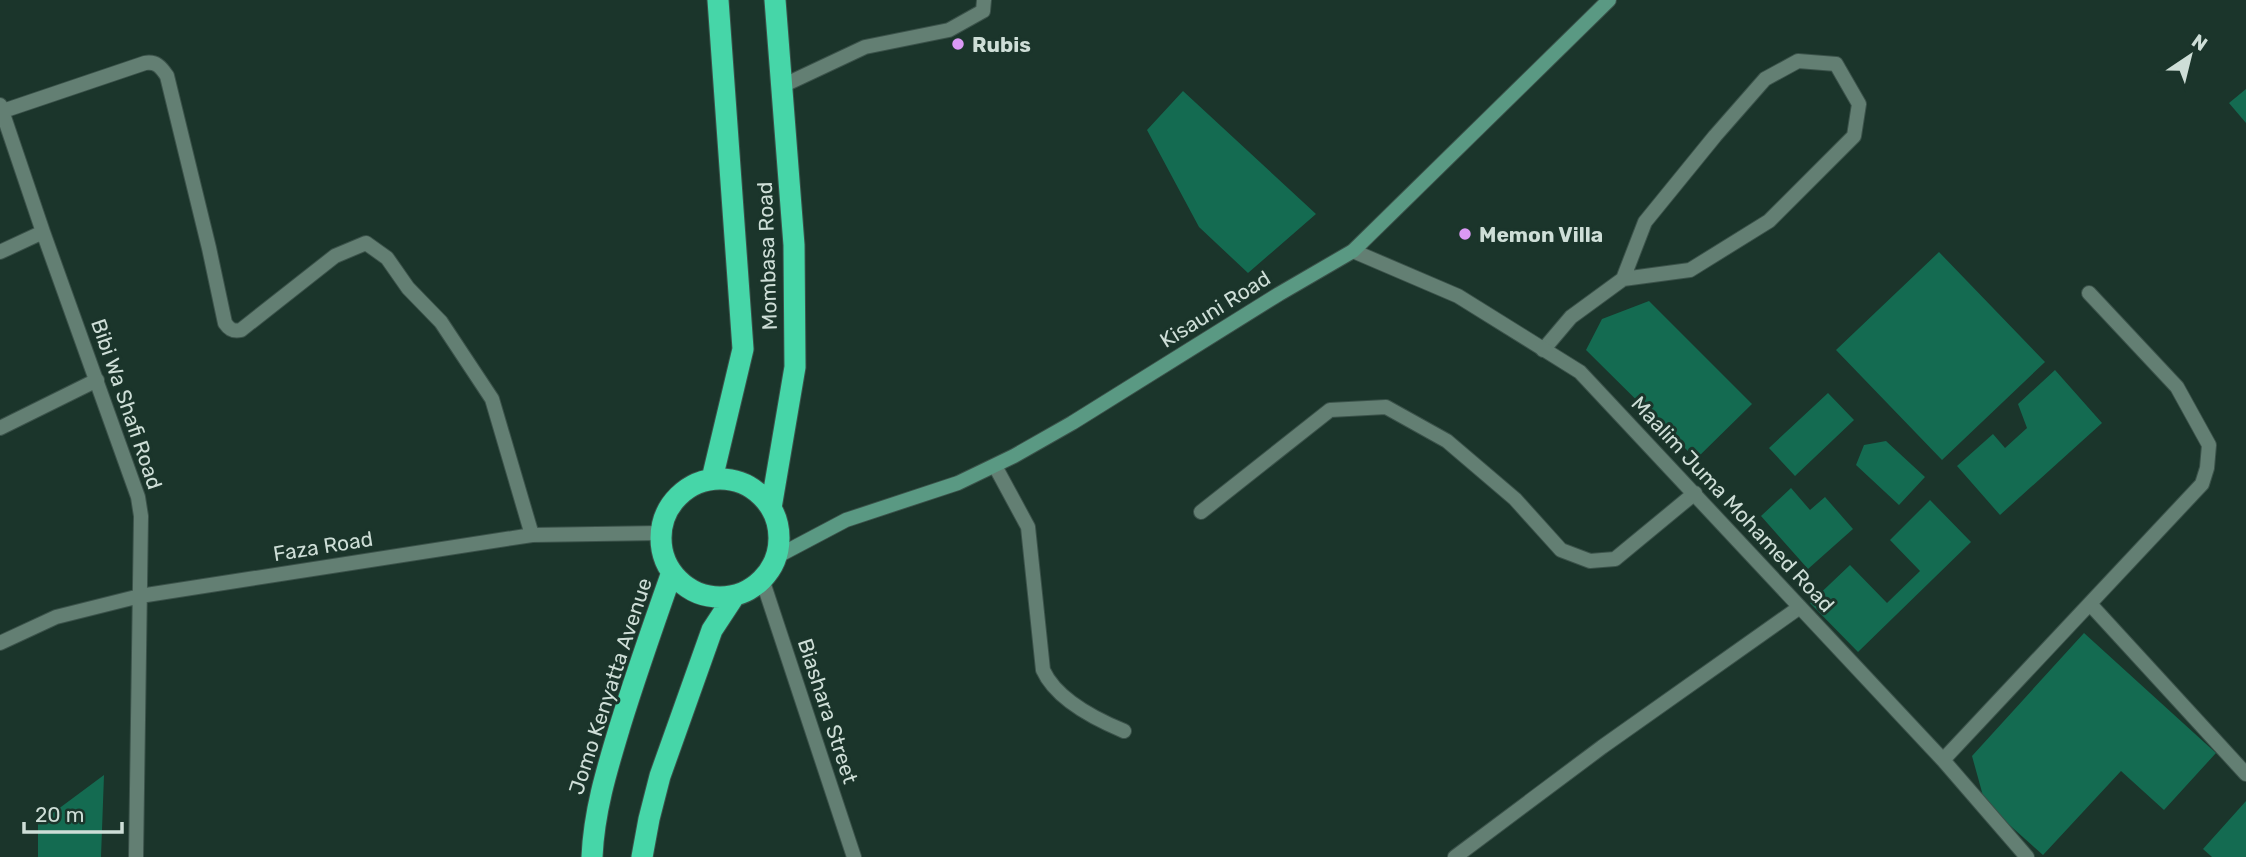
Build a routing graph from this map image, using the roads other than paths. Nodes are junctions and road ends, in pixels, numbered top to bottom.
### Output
1 (718, 0) edge
2 (775, 0) edge
3 (984, 0) edge
4 (1609, 0) edge
5 (782, 86) junction
6 (1, 107) edge
7 (6, 139) edge
8 (43, 232) junction
9 (1353, 251) junction
10 (0, 252) edge
11 (1623, 279) junction
12 (2089, 293) dead end
13 (1543, 350) junction
14 (97, 380) junction
15 (0, 428) edge
16 (995, 466) junction
17 (712, 479) junction
18 (1695, 493) junction
19 (771, 509) junction
20 (1201, 512) dead end
21 (661, 533) junction
22 (532, 534) junction
23 (776, 557) junction
24 (672, 572) junction
25 (762, 579) junction
26 (735, 595) junction
27 (140, 596) junction
28 (2090, 604) junction
29 (1800, 607) junction
30 (0, 643) edge
31 (1124, 731) dead end
32 (1942, 760) junction
33 (2246, 774) edge
34 (136, 857) edge
35 (592, 857) edge
36 (642, 857) edge
37 (854, 857) edge
38 (1455, 857) edge
39 (2027, 857) edge

1 - 17 highway, Mombasa Road
2 - 5 highway, Mombasa Road
3 - 5 street
4 - 9 street, Kisauni Road
5 - 19 highway, Mombasa Road
6 - 7 street, Bibi Wa Shafi Road
6 - 22 street
7 - 8 street, Bibi Wa Shafi Road
8 - 10 street
8 - 14 street, Bibi Wa Shafi Road
9 - 13 street, Maalim Juma Mohamed Road
9 - 16 street, Kisauni Road
11 - 11 street
11 - 13 street
12 - 28 street
13 - 18 street, Maalim Juma Mohamed Road
14 - 15 street
14 - 27 street, Bibi Wa Shafi Road
16 - 23 street, Kisauni Road
16 - 31 street
17 - 19 highway
17 - 21 highway
18 - 20 street
18 - 29 street, Maalim Juma Mohamed Road
19 - 23 highway
21 - 22 street, Faza Road
21 - 24 highway, Jomo Kenyatta Avenue
22 - 27 street, Faza Road
23 - 25 highway
24 - 26 highway, Jomo Kenyatta Avenue
24 - 35 highway, Jomo Kenyatta Avenue
25 - 26 highway
25 - 37 street, Biashara Street
26 - 36 highway
27 - 30 street, Faza Road
27 - 34 street, Bibi Wa Shafi Road
28 - 32 street
28 - 33 street
29 - 32 street, Maalim Juma Mohamed Road
29 - 38 street
32 - 39 street, Maalim Juma Mohamed Road

